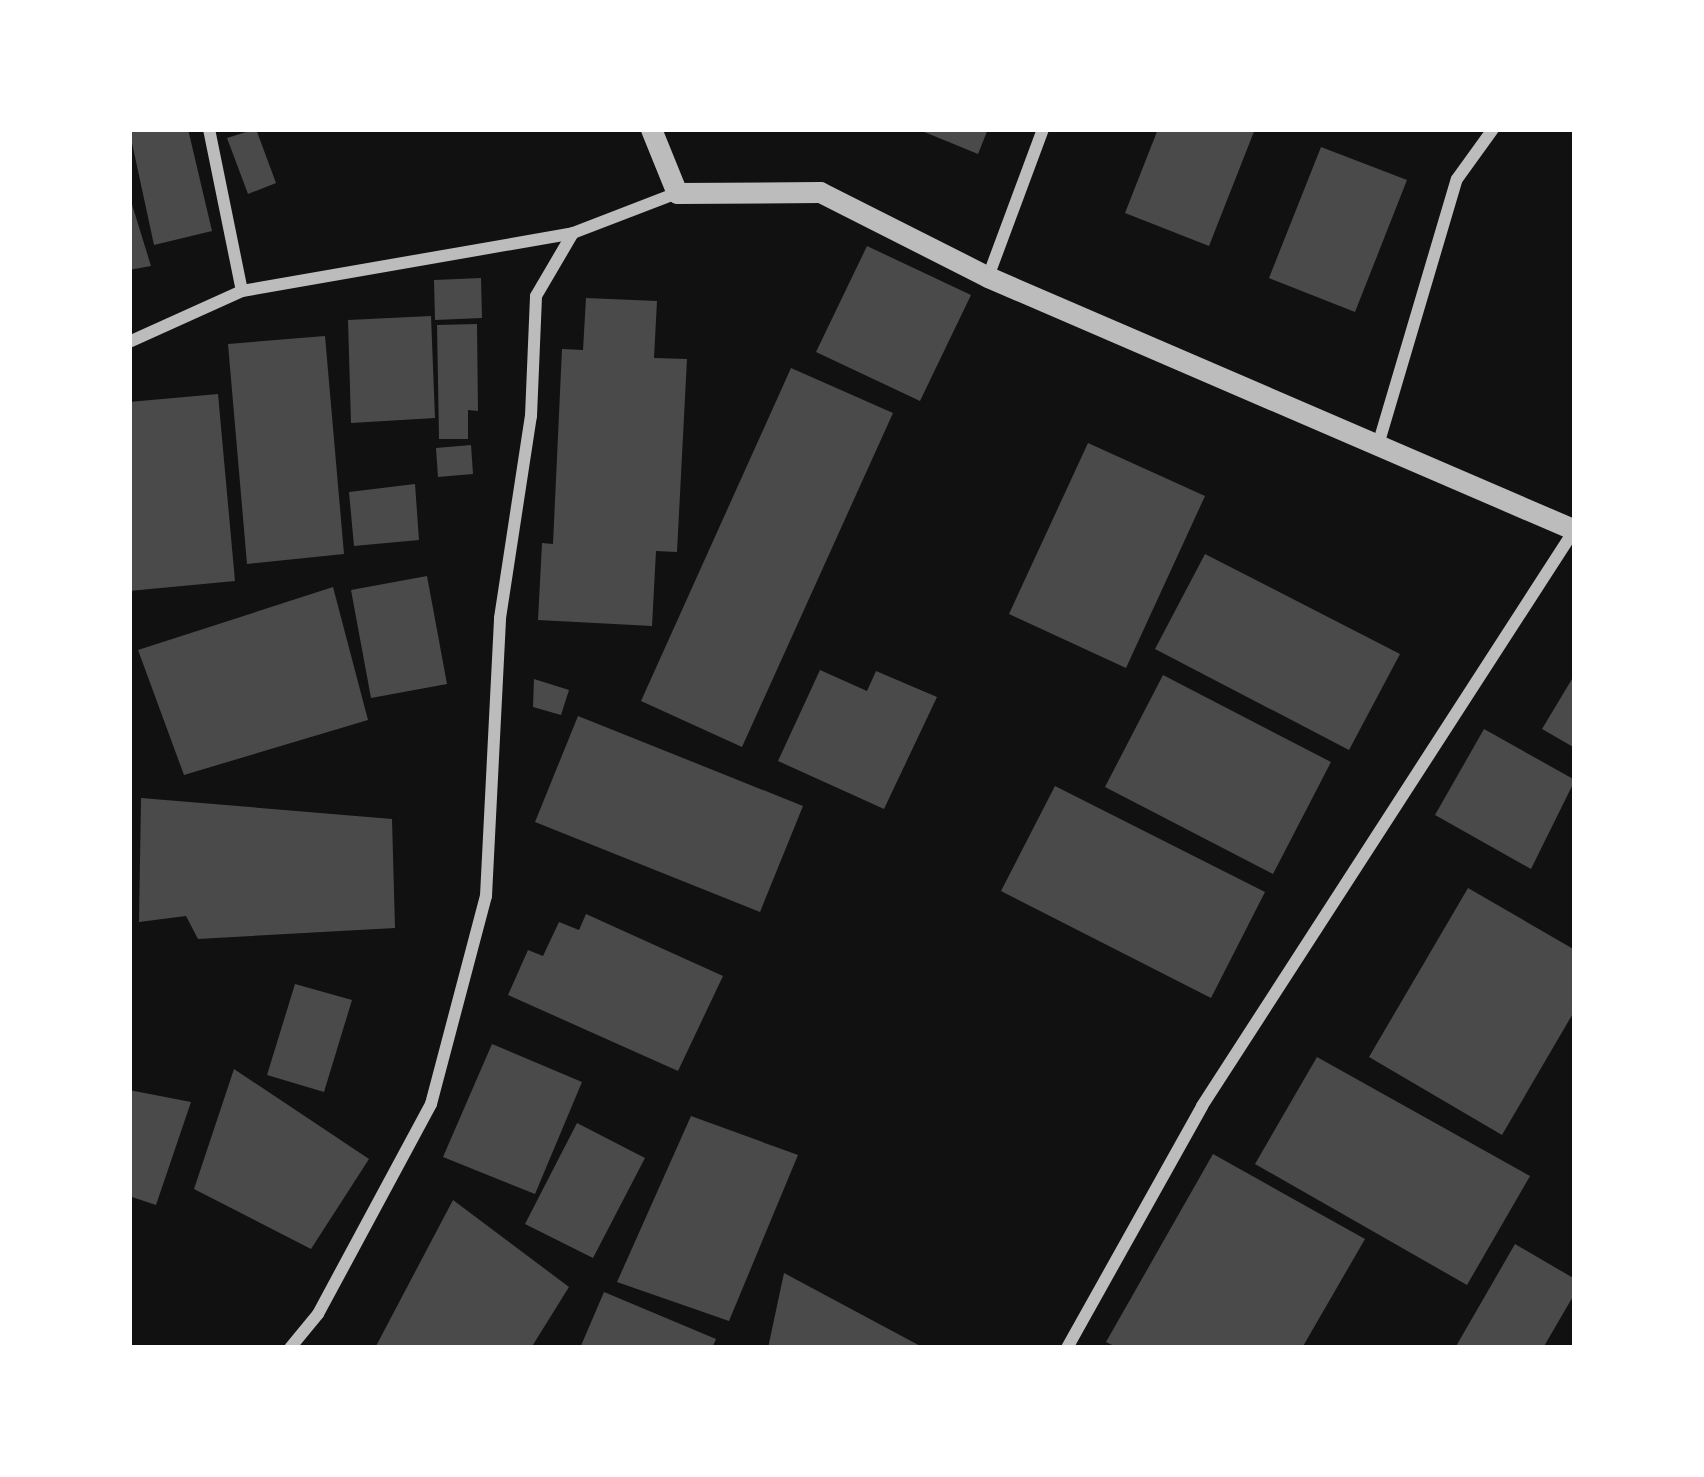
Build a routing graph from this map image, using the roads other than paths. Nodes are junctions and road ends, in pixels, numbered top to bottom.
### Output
1 (209, 129) edge
2 (651, 129) edge
3 (1043, 129) edge
4 (1493, 129) edge
5 (677, 193) junction
6 (573, 233) junction
7 (988, 277) junction
8 (242, 291) junction
9 (129, 342) edge
10 (1378, 445) junction
11 (1575, 530) edge
12 (290, 1348) edge
13 (1067, 1348) edge

1 - 8 street
2 - 5 street
3 - 7 street
4 - 10 street
5 - 6 street
5 - 7 street
6 - 8 street
6 - 12 street
7 - 10 street
8 - 9 street
10 - 11 street
11 - 13 street

